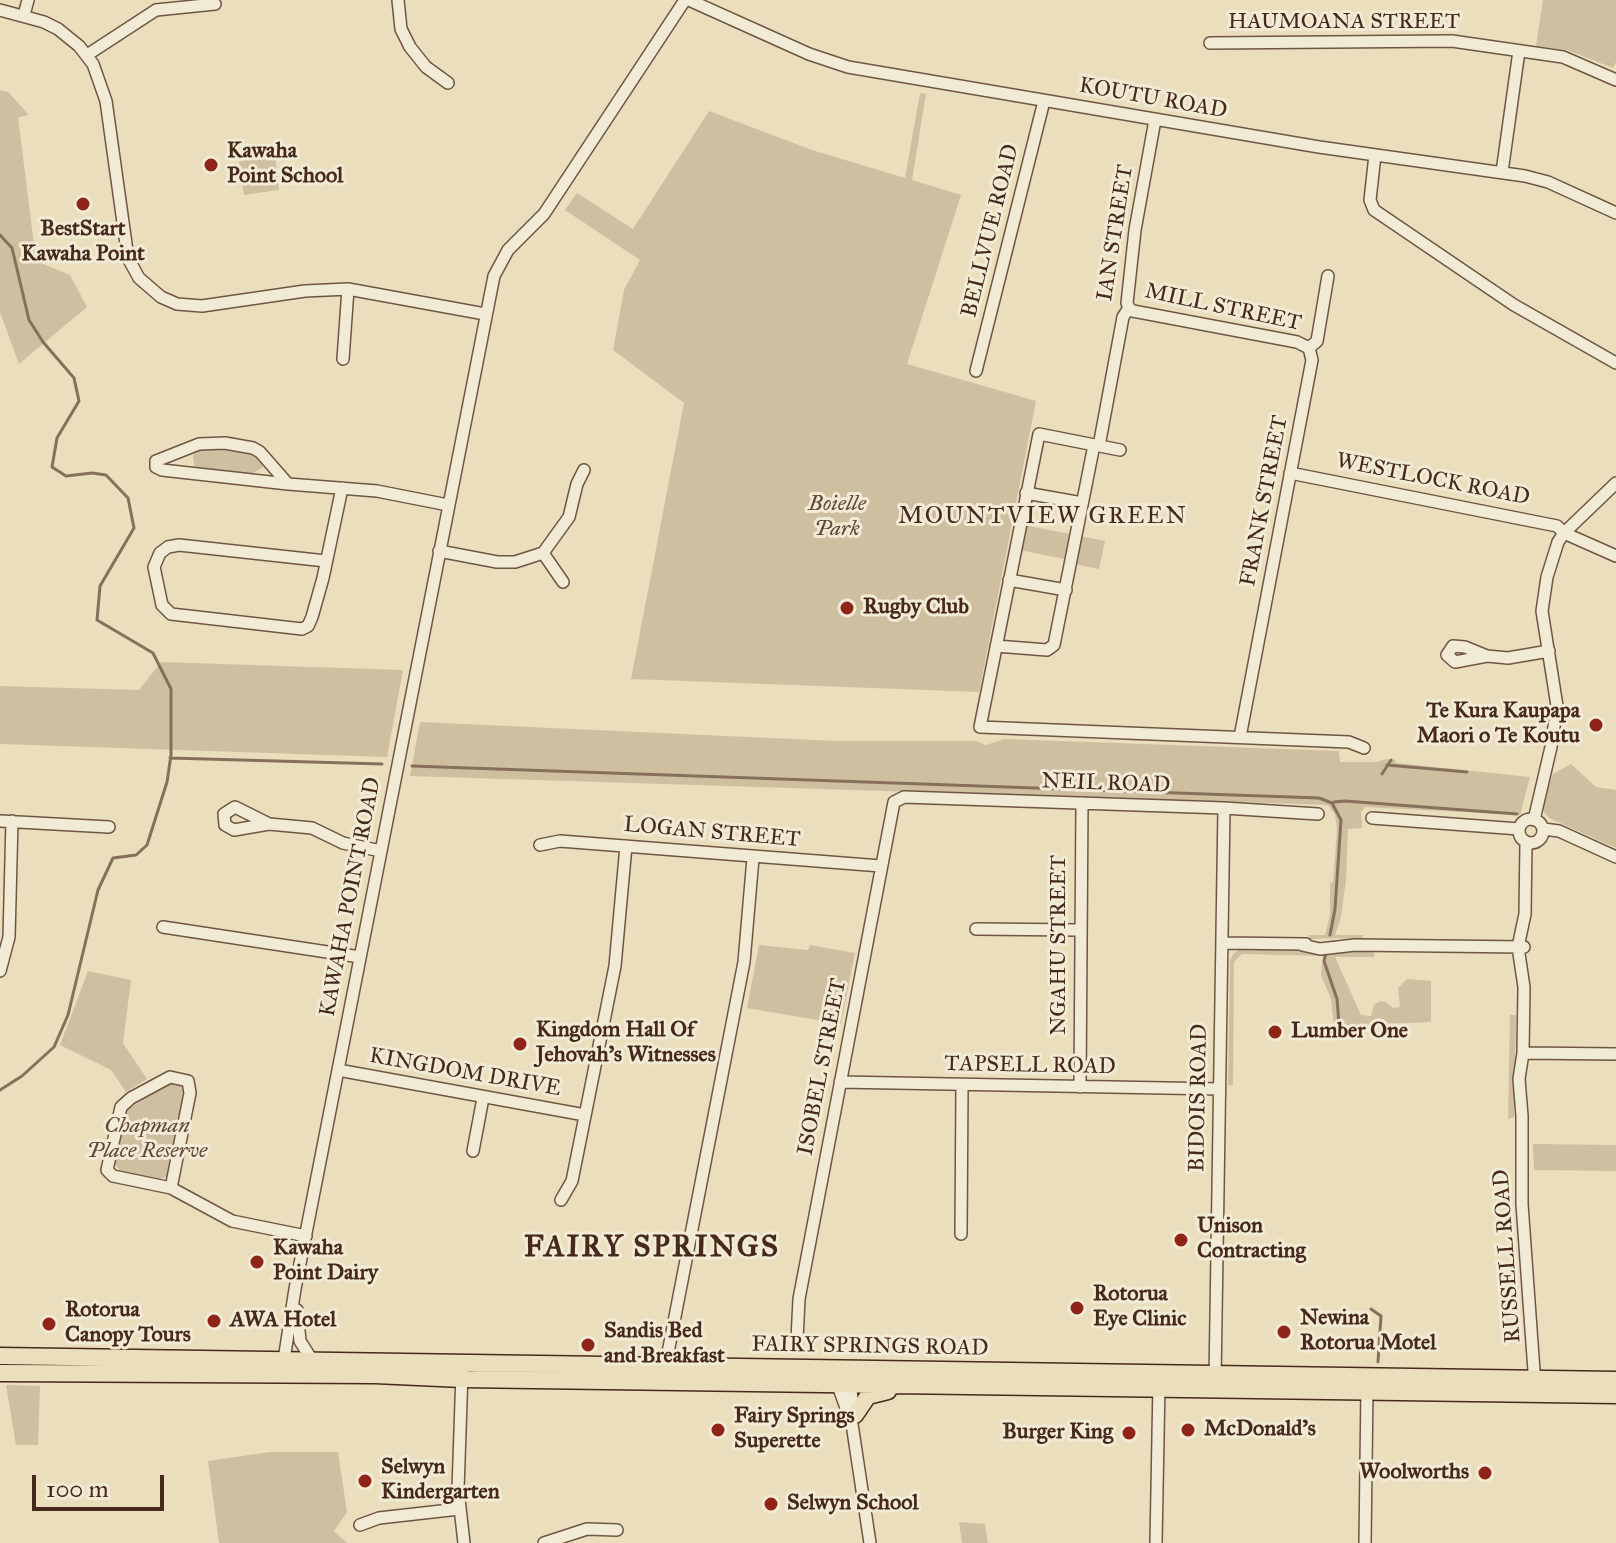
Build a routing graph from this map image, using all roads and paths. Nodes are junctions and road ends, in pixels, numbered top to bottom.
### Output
1 (28, 0) edge
2 (398, 0) edge
3 (687, 0) edge
4 (215, 4) dead end
5 (0, 10) edge
6 (24, 15) junction
7 (1210, 43) dead end
8 (1519, 51) junction
9 (87, 55) junction
10 (1616, 80) edge
11 (448, 83) dead end
12 (1044, 101) junction
13 (1155, 120) junction
14 (1375, 155) junction
15 (1502, 172) junction
16 (1616, 213) edge
17 (1328, 276) dead end
18 (348, 289) junction
19 (1129, 308) junction
20 (485, 314) junction
21 (1309, 348) junction
22 (343, 359) dead end
23 (1616, 363) edge
24 (976, 371) dead end
25 (1097, 445) junction
26 (1120, 450) dead end
27 (584, 470) dead end
28 (1290, 473) junction
29 (1616, 483) edge
30 (288, 484) junction
31 (342, 488) junction
32 (1026, 493) junction
33 (1082, 503) junction
34 (448, 509) junction
35 (1564, 533) junction
36 (439, 551) junction
37 (543, 553) junction
38 (1616, 556) edge
39 (326, 561) junction
40 (1009, 580) junction
41 (563, 582) dead end
42 (1066, 590) junction
43 (996, 646) junction
44 (1549, 651) junction
45 (1487, 656) dead end
46 (1240, 737) junction
47 (1364, 748) dead end
48 (894, 802) joint
49 (1082, 803) junction
50 (1224, 808) junction
51 (1318, 814) dead end
52 (1372, 818) dead end
53 (1534, 820) junction
54 (6, 821) edge
55 (269, 824) dead end
56 (109, 827) dead end
57 (1519, 829) junction
58 (1543, 829) junction
59 (1526, 842) junction
60 (540, 845) dead end
61 (626, 846) junction
62 (381, 851) junction
63 (1616, 857) edge
64 (753, 858) junction
65 (881, 866) junction
66 (163, 927) dead end
67 (976, 929) dead end
68 (1079, 930) junction
69 (1223, 943) junction
70 (1522, 947) junction
71 (360, 957) junction
72 (0, 971) edge
73 (1523, 1053) junction
74 (1616, 1054) edge
75 (338, 1070) junction
76 (840, 1082) junction
77 (962, 1086) junction
78 (1080, 1087) junction
79 (1219, 1089) junction
80 (483, 1098) junction
81 (585, 1115) junction
82 (473, 1151) dead end
83 (171, 1188) junction
84 (561, 1200) dead end
85 (961, 1234) dead end
86 (306, 1236) junction
87 (295, 1289) junction
88 (797, 1340) dead end
89 (0, 1356) edge
90 (312, 1360) junction
91 (125, 1365) junction
92 (0, 1366) edge
93 (283, 1367) junction
94 (783, 1368) junction
95 (937, 1370) junction
96 (462, 1371) junction
97 (983, 1371) junction
98 (0, 1373) edge
99 (34, 1373) junction
100 (664, 1373) junction
101 (1159, 1380) junction
102 (1616, 1380) edge
103 (1215, 1381) junction
104 (957, 1385) junction
105 (1367, 1385) junction
106 (842, 1386) junction
107 (1034, 1386) junction
108 (1535, 1386) junction
109 (1616, 1395) edge
110 (854, 1420) junction
111 (459, 1509) junction
112 (360, 1525) dead end
113 (617, 1530) dead end
114 (464, 1543) edge
115 (544, 1543) edge
116 (870, 1543) edge
117 (1156, 1543) edge
118 (1365, 1543) edge

1 - 6 street
2 - 11 street
3 - 12 street, KOUTU ROAD
3 - 20 street, KAWAHA POINT ROAD
4 - 9 street
5 - 6 street
6 - 9 street
7 - 8 street, HAUMOANA STREET
8 - 10 street, HAUMOANA STREET
8 - 15 street
9 - 18 street
12 - 13 street, KOUTU ROAD
12 - 24 street, BELLVUE ROAD
13 - 14 street, KOUTU ROAD
13 - 19 street, IAN STREET
14 - 15 street, KOUTU ROAD
14 - 23 street
15 - 16 street, KOUTU ROAD
17 - 21 street, FRANK STREET
18 - 20 street
18 - 22 street
19 - 21 street, MILL STREET
19 - 25 street, IAN STREET
20 - 34 street, KAWAHA POINT ROAD
21 - 28 street, FRANK STREET
25 - 26 street
25 - 32 street
25 - 33 street, IAN STREET
27 - 37 street
28 - 35 street, WESTLOCK ROAD
28 - 46 street, FRANK STREET
29 - 35 street
30 - 30 street
30 - 31 street
31 - 34 street
31 - 39 street
32 - 33 street
32 - 40 street
33 - 42 street, IAN STREET
34 - 36 street, KAWAHA POINT ROAD
35 - 38 street, WESTLOCK ROAD
35 - 44 street
36 - 37 street
36 - 62 street, KAWAHA POINT ROAD
37 - 41 street
39 - 39 street
40 - 42 street
40 - 43 street
42 - 43 street, IAN STREET
43 - 46 street
44 - 45 street
44 - 53 street
46 - 47 street
48 - 49 street, NEIL ROAD
48 - 65 street, ISOBEL STREET
49 - 50 street, NEIL ROAD
49 - 68 street, NGAHU STREET
50 - 51 street, NEIL ROAD
50 - 69 street, BIDOIS ROAD
52 - 57 street
53 - 57 street
53 - 58 street
54 - 56 street
54 - 72 street
55 - 62 street
57 - 59 street
58 - 59 street
58 - 63 street
59 - 70 street, RUSSELL ROAD
60 - 61 street, LOGAN STREET
61 - 64 street, LOGAN STREET
61 - 81 street
62 - 71 street, KAWAHA POINT ROAD
64 - 65 street, LOGAN STREET
64 - 100 street
65 - 76 street, ISOBEL STREET
66 - 71 street
67 - 68 street
68 - 78 street, NGAHU STREET
69 - 70 street
69 - 79 street, BIDOIS ROAD
70 - 73 street, RUSSELL ROAD
71 - 75 street, KAWAHA POINT ROAD
73 - 74 street
73 - 108 street, RUSSELL ROAD
75 - 80 street, KINGDOM DRIVE
75 - 86 street, KAWAHA POINT ROAD
76 - 77 street, TAPSELL ROAD
76 - 88 street, ISOBEL STREET
77 - 78 street, TAPSELL ROAD
77 - 85 street
78 - 79 street, TAPSELL ROAD
79 - 103 street, BIDOIS ROAD
80 - 81 street, KINGDOM DRIVE
80 - 82 street
81 - 84 street
83 - 83 street
83 - 86 street
86 - 87 street, KAWAHA POINT ROAD
87 - 90 street, KAWAHA POINT ROAD
87 - 93 street, KAWAHA POINT ROAD
89 - 91 highway, FAIRY SPRINGS ROAD
90 - 93 highway, FAIRY SPRINGS ROAD
90 - 96 highway, FAIRY SPRINGS ROAD
91 - 93 highway, FAIRY SPRINGS ROAD
91 - 99 highway, FAIRY SPRINGS ROAD
92 - 99 highway
93 - 96 highway, FAIRY SPRINGS ROAD
94 - 95 highway, FAIRY SPRINGS ROAD
94 - 100 highway, FAIRY SPRINGS ROAD
94 - 106 highway
95 - 97 highway, FAIRY SPRINGS ROAD
95 - 106 highway
96 - 100 highway, FAIRY SPRINGS ROAD
96 - 111 street
97 - 101 highway, FAIRY SPRINGS ROAD
97 - 107 highway
98 - 99 highway, FAIRY SPRINGS ROAD
100 - 106 highway, FAIRY SPRINGS ROAD
101 - 103 highway, FAIRY SPRINGS ROAD
101 - 107 highway, FAIRY SPRINGS ROAD
101 - 117 street
102 - 108 highway, FAIRY SPRINGS ROAD
103 - 105 highway, FAIRY SPRINGS ROAD
104 - 106 highway, FAIRY SPRINGS ROAD
104 - 107 highway, FAIRY SPRINGS ROAD
104 - 110 highway
105 - 108 highway, FAIRY SPRINGS ROAD
105 - 118 street
106 - 110 street
108 - 109 highway, FAIRY SPRINGS ROAD
110 - 116 street
111 - 112 street
111 - 114 street
113 - 115 street

